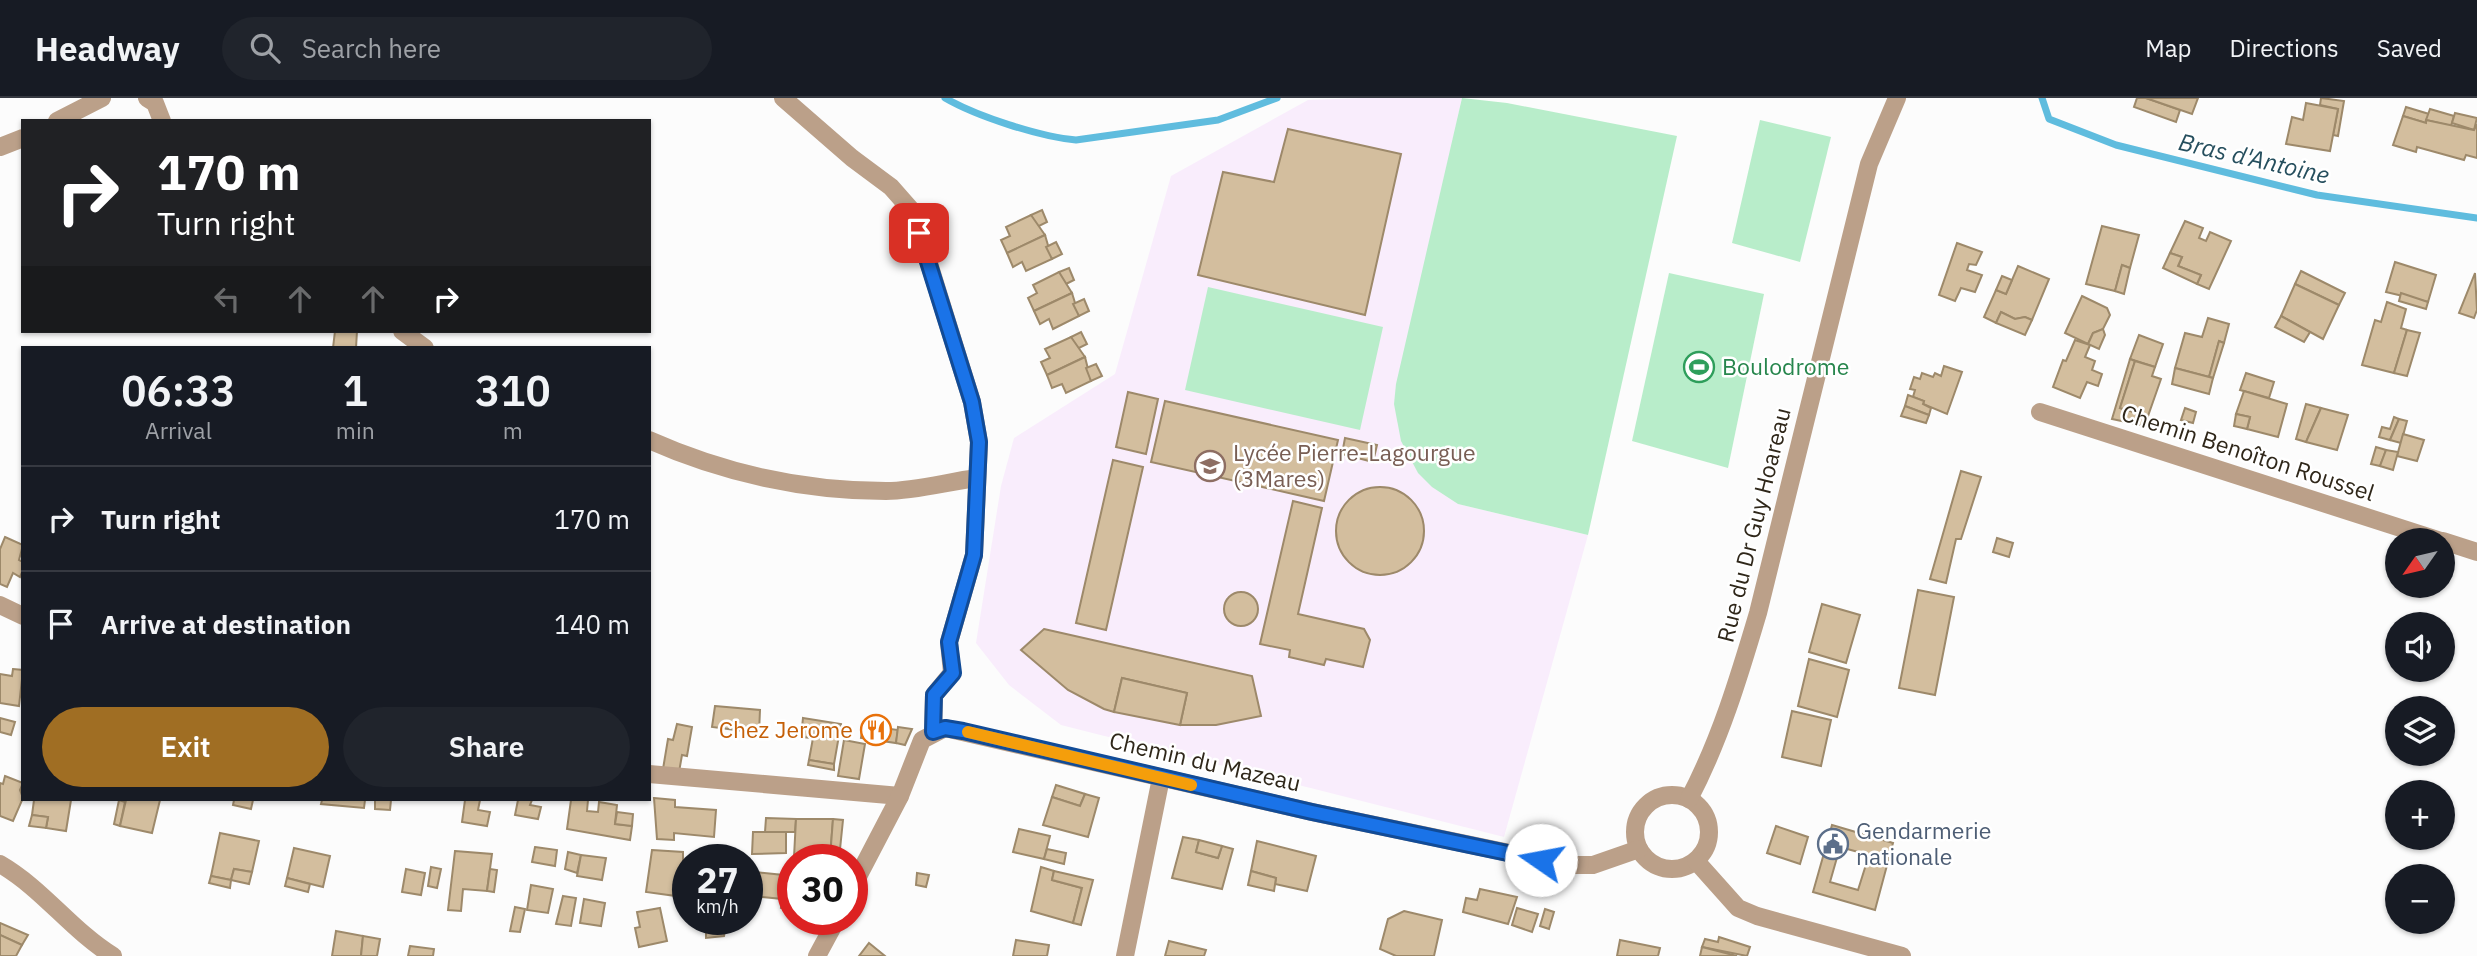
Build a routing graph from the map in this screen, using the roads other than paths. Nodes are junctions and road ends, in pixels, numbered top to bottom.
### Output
1 (102, 98) edge
2 (147, 98) edge
3 (783, 98) edge
4 (1897, 98) edge
5 (61, 119) edge
6 (161, 119) edge
7 (21, 139) edge
8 (0, 147) edge
9 (405, 333) edge
10 (422, 346) edge
11 (2040, 412) dead end
12 (651, 441) edge
13 (977, 478) junction
14 (2401, 528) edge
15 (2455, 545) edge
16 (2477, 552) edge
17 (0, 604) edge
18 (21, 614) edge
19 (933, 732) junction
20 (651, 774) edge
21 (1161, 778) junction
22 (900, 796) junction
23 (1689, 799) junction
24 (1639, 849) junction
25 (868, 857) edge
26 (1696, 861) junction
27 (0, 864) edge
28 (828, 935) edge
29 (113, 956) edge
30 (817, 956) edge
31 (1125, 956) edge
32 (1902, 956) edge

1 - 5 street
2 - 6 street
3 - 13 street
4 - 23 street, Rue du Dr Guy Hoareau
7 - 8 street
9 - 10 street
11 - 14 street, Chemin Benoîton Roussel
12 - 13 street
13 - 19 street
15 - 16 street, Chemin Benoîton Roussel
17 - 18 street
19 - 21 street, Chemin du Mazeau
19 - 22 street
20 - 22 street
21 - 24 street, Chemin du Mazeau
21 - 31 street
22 - 25 street
23 - 24 street
23 - 26 street
24 - 26 street
26 - 32 street
27 - 29 street
28 - 30 street

